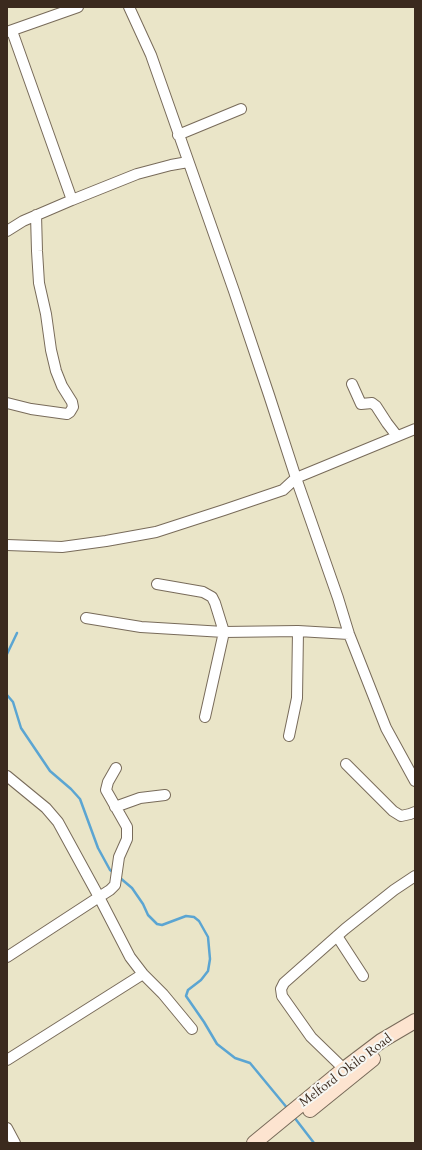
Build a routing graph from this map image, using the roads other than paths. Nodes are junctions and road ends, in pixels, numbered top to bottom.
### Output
1 (78, 7) edge
2 (129, 7) edge
3 (9, 31) edge
4 (241, 109) dead end
5 (178, 135) junction
6 (188, 162) junction
7 (72, 200) junction
8 (36, 215) junction
9 (7, 231) edge
10 (352, 384) dead end
11 (7, 403) edge
12 (415, 428) edge
13 (397, 436) junction
14 (296, 478) junction
15 (7, 545) edge
16 (157, 584) dead end
17 (86, 618) dead end
18 (298, 631) junction
19 (224, 632) junction
20 (349, 634) junction
21 (205, 717) dead end
22 (289, 736) dead end
23 (346, 764) dead end
24 (116, 768) dead end
25 (7, 776) edge
26 (415, 781) edge
27 (165, 795) dead end
28 (115, 807) junction
29 (415, 812) edge
30 (415, 876) edge
31 (99, 897) junction
32 (337, 936) junction
33 (7, 957) edge
34 (143, 974) junction
35 (363, 976) dead end
36 (415, 1021) edge
37 (192, 1029) dead end
38 (415, 1031) edge
39 (7, 1060) edge
40 (344, 1069) junction
41 (311, 1102) junction
42 (282, 1127) junction
43 (7, 1128) edge
44 (15, 1143) edge
45 (254, 1143) edge
46 (269, 1143) edge

1 - 3 street
2 - 5 street
3 - 7 street
4 - 5 street
5 - 6 street
6 - 7 street
6 - 14 street
7 - 8 street
8 - 9 street
8 - 11 street
10 - 13 street
12 - 13 street
13 - 14 street
14 - 15 street
14 - 20 street
16 - 19 street
17 - 19 street
18 - 19 street
18 - 20 street
18 - 22 street
19 - 21 street
20 - 26 street
23 - 29 street
24 - 28 street
25 - 31 street
27 - 28 street
28 - 31 street
30 - 32 street
31 - 33 street
31 - 34 street
32 - 35 street
32 - 40 street
34 - 37 street
34 - 39 street
36 - 40 main road, Melford Okilo Road
38 - 41 main road, Melford Okilo Road
40 - 41 main road, Melford Okilo Road
41 - 42 main road, Melford Okilo Road
42 - 45 main road
42 - 46 main road
43 - 44 street

